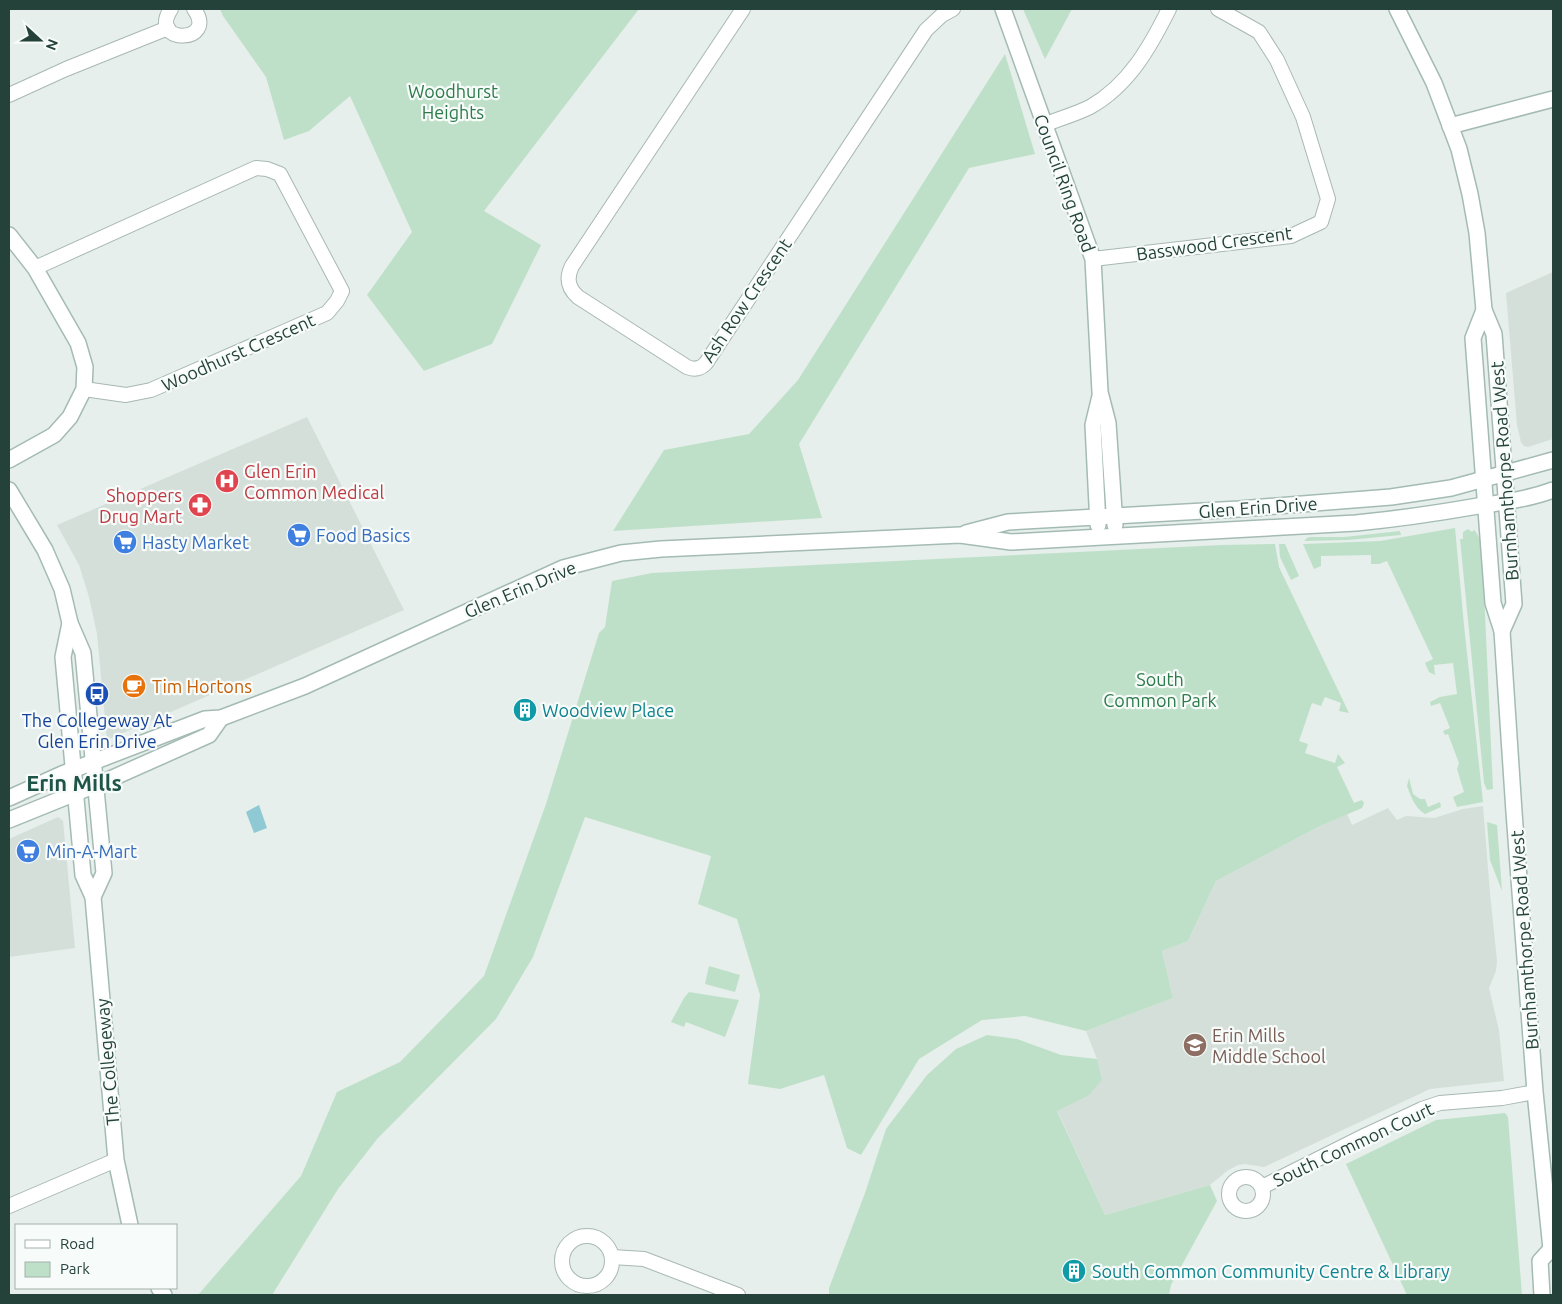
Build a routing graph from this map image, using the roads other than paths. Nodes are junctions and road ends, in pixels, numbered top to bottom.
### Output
1 (172, 9) edge
2 (194, 9) edge
3 (742, 9) edge
4 (953, 9) edge
5 (1002, 9) edge
6 (1168, 9) edge
7 (1218, 9) edge
8 (1397, 9) edge
9 (168, 28) junction
10 (9, 95) edge
11 (1553, 100) edge
12 (1044, 125) junction
13 (1450, 126) junction
14 (9, 235) edge
15 (1092, 259) junction
16 (35, 268) junction
17 (1484, 310) junction
18 (84, 389) junction
19 (1100, 392) junction
20 (9, 460) edge
21 (1553, 460) edge
22 (1505, 474) junction
23 (1484, 479) junction
24 (9, 490) edge
25 (1553, 490) edge
26 (1507, 502) junction
27 (1486, 505) junction
28 (1098, 516) junction
29 (1114, 516) junction
30 (960, 535) junction
31 (1116, 537) junction
32 (1099, 538) junction
33 (70, 623) junction
34 (1502, 631) junction
35 (221, 718) junction
36 (93, 762) junction
37 (73, 770) junction
38 (95, 785) junction
39 (75, 794) junction
40 (9, 798) edge
41 (9, 820) edge
42 (93, 897) junction
43 (1535, 1092) junction
44 (116, 1160) junction
45 (1262, 1187) dead end
46 (9, 1206) edge
47 (130, 1224) edge
48 (1552, 1251) edge
49 (612, 1257) dead end
50 (738, 1295) edge
51 (1542, 1295) edge

1 - 9 street
2 - 9 street
3 - 4 street, Ash Row Crescent
5 - 12 street, Council Ring Road
6 - 12 street
7 - 15 street, Basswood Crescent
8 - 13 street, Burnhamthorpe Road West
9 - 10 street
11 - 13 street
12 - 15 street, Council Ring Road
13 - 17 street, Burnhamthorpe Road West
14 - 16 street
15 - 19 street, Council Ring Road
16 - 18 street
16 - 18 street, Woodhurst Crescent
17 - 22 street, Burnhamthorpe Road West
17 - 23 street, Burnhamthorpe Road West
18 - 20 street
19 - 28 street, Council Ring Road
19 - 29 street, Council Ring Road
21 - 22 street, Glen Erin Drive
22 - 23 street, Glen Erin Drive
22 - 26 street, Burnhamthorpe Road West
23 - 27 street, Burnhamthorpe Road West
23 - 29 street, Glen Erin Drive
24 - 33 street, The Collegeway
25 - 26 street, Glen Erin Drive
26 - 27 street, Glen Erin Drive
26 - 34 street, Burnhamthorpe Road West
27 - 31 street, Glen Erin Drive
27 - 34 street, Burnhamthorpe Road West
28 - 29 street, Glen Erin Drive
28 - 30 street, Glen Erin Drive
28 - 32 street, Council Ring Road
29 - 31 street, Council Ring Road
30 - 32 street, Glen Erin Drive
30 - 35 street, Glen Erin Drive
31 - 32 street, Glen Erin Drive
33 - 36 street, The Collegeway
33 - 37 street, The Collegeway
34 - 43 street, Burnhamthorpe Road West
35 - 36 street, Glen Erin Drive
35 - 38 street, Glen Erin Drive
36 - 37 street, Glen Erin Drive
36 - 38 street, The Collegeway
37 - 39 street, The Collegeway
37 - 40 street, Glen Erin Drive
38 - 39 street, Glen Erin Drive
38 - 42 street, The Collegeway
39 - 41 street, Glen Erin Drive
39 - 42 street, The Collegeway
42 - 44 street, The Collegeway
43 - 45 street, South Common Court
43 - 48 street, Burnhamthorpe Road West
44 - 46 street
44 - 47 street, The Collegeway
48 - 51 street, Burnhamthorpe Road West
49 - 50 street

